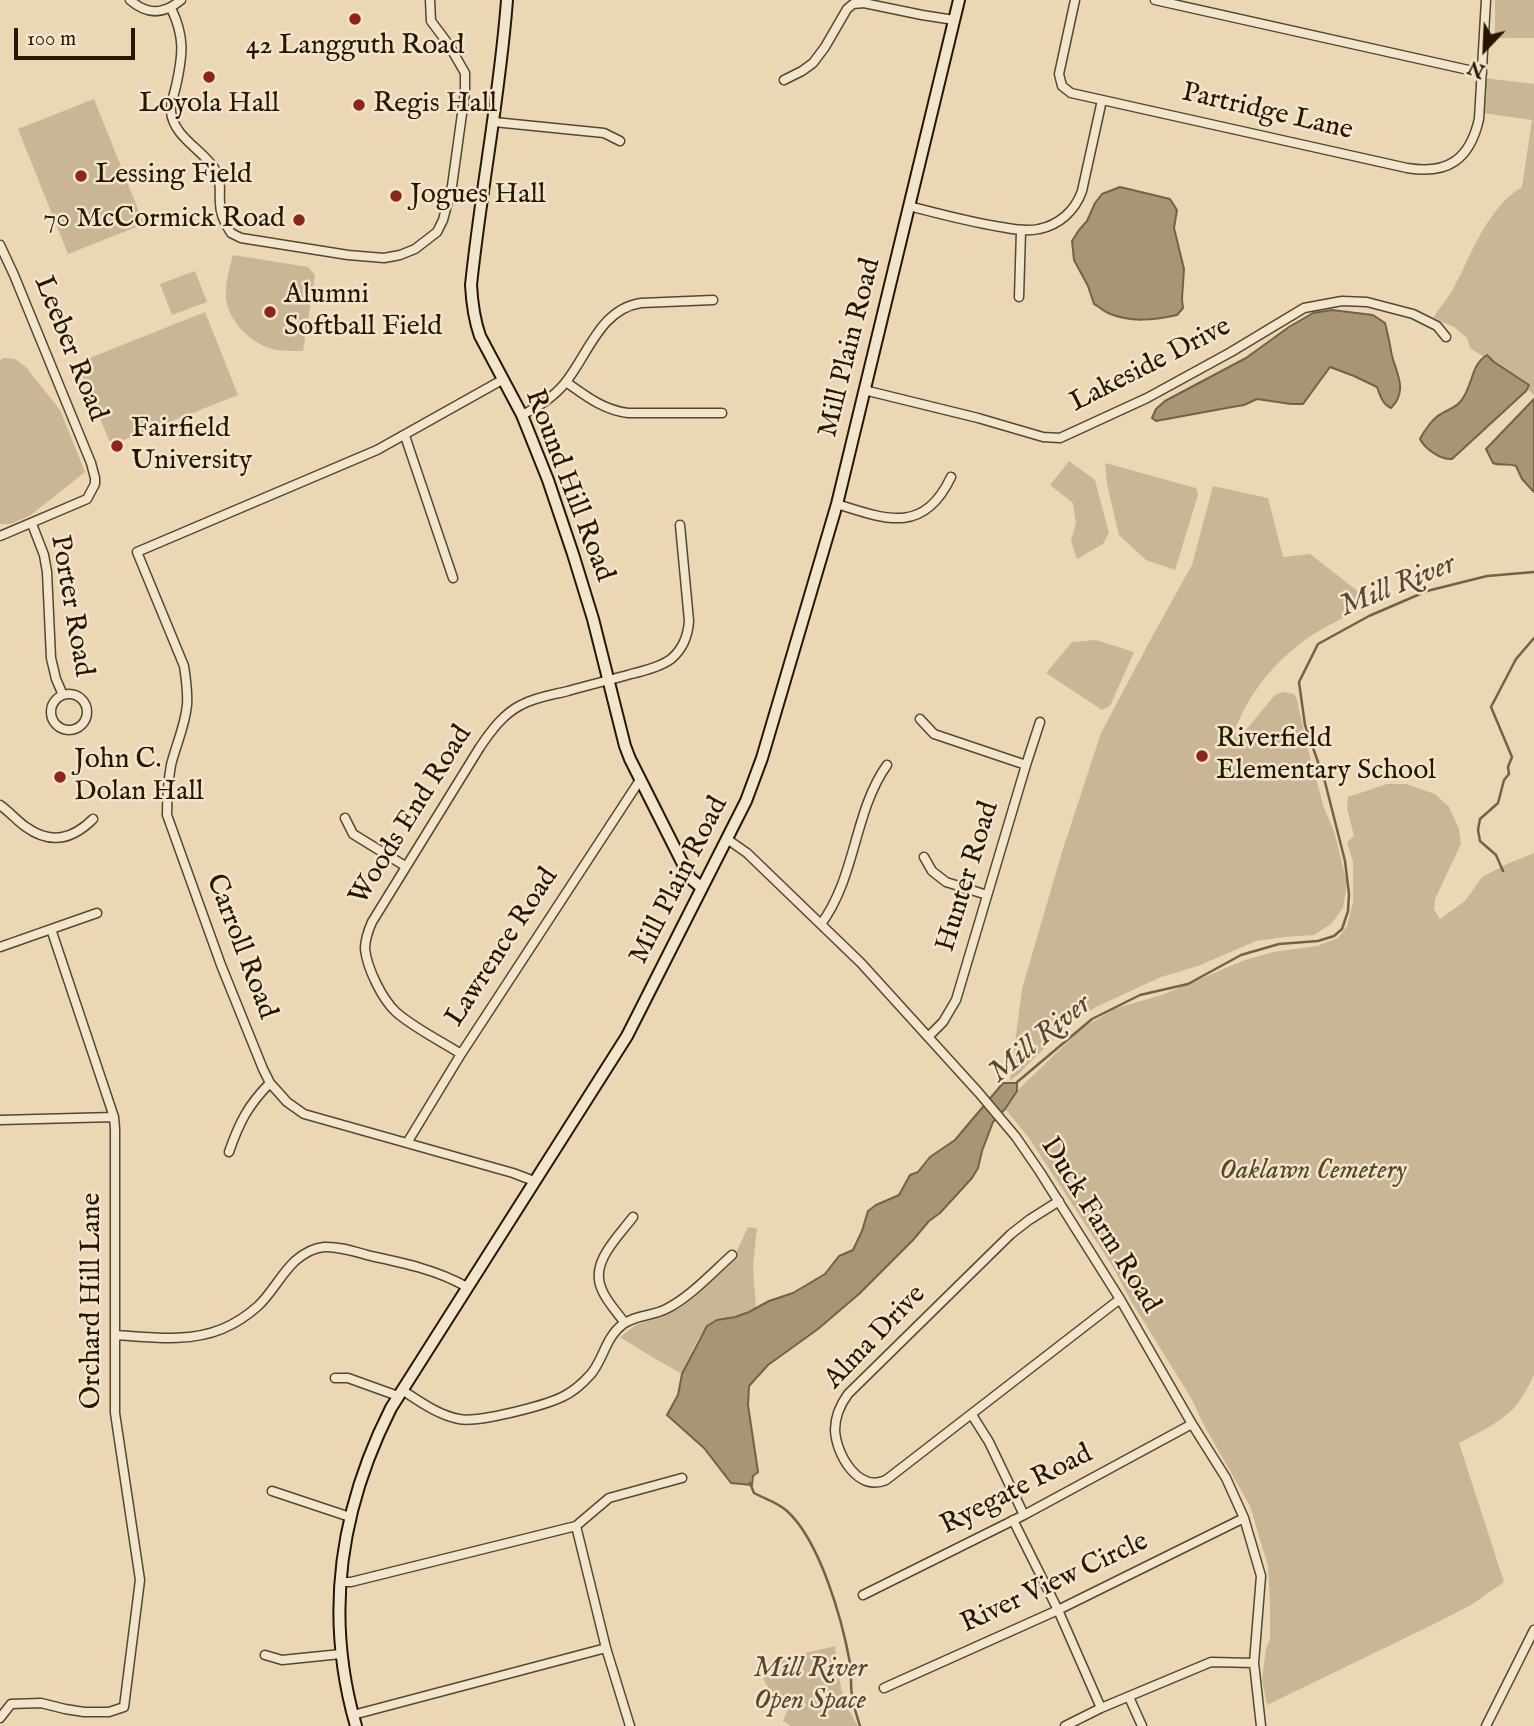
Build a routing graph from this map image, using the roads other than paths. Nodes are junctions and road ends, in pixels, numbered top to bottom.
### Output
1 (130, 0) edge
2 (181, 0) edge
3 (430, 0) edge
4 (507, 0) edge
5 (958, 0) edge
6 (1075, 0) edge
7 (1155, 0) edge
8 (1486, 0) edge
9 (1185, 3) edge
10 (172, 8) junction
11 (954, 20) junction
12 (1482, 73) junction
13 (784, 80) dead end
14 (1102, 100) junction
15 (494, 122) junction
16 (620, 141) dead end
17 (909, 206) junction
18 (1021, 230) junction
19 (0, 245) edge
20 (1019, 297) dead end
21 (713, 300) dead end
22 (1446, 337) dead end
23 (502, 380) junction
24 (566, 382) junction
25 (864, 390) junction
26 (722, 413) dead end
27 (522, 415) junction
28 (405, 436) junction
29 (951, 477) dead end
30 (836, 504) junction
31 (32, 524) junction
32 (680, 525) dead end
33 (0, 536) edge
34 (453, 578) dead end
35 (608, 680) junction
36 (63, 695) junction
37 (920, 719) dead end
38 (1040, 722) dead end
39 (887, 765) dead end
40 (1026, 765) junction
41 (640, 780) junction
42 (0, 806) edge
43 (345, 818) dead end
44 (93, 820) dead end
45 (727, 839) junction
46 (924, 857) dead end
47 (405, 866) junction
48 (702, 888) junction
49 (987, 895) junction
50 (97, 913) dead end
51 (821, 923) junction
52 (51, 929) junction
53 (0, 947) edge
54 (928, 1037) junction
55 (461, 1054) junction
56 (270, 1083) junction
57 (114, 1118) junction
58 (0, 1120) edge
59 (407, 1143) junction
60 (229, 1152) dead end
61 (534, 1181) junction
62 (1059, 1201) junction
63 (633, 1217) dead end
64 (732, 1255) dead end
65 (467, 1287) junction
66 (1120, 1299) junction
67 (624, 1322) junction
68 (116, 1335) junction
69 (335, 1378) dead end
70 (400, 1393) junction
71 (972, 1415) junction
72 (1192, 1424) junction
73 (682, 1478) dead end
74 (272, 1491) dead end
75 (1024, 1515) junction
76 (350, 1517) junction
77 (1244, 1518) junction
78 (1013, 1520) junction
79 (576, 1527) junction
80 (340, 1582) junction
81 (863, 1595) dead end
82 (1058, 1610) junction
83 (1534, 1630) edge
84 (606, 1648) junction
85 (341, 1654) junction
86 (265, 1655) dead end
87 (1254, 1663) junction
88 (884, 1688) dead end
89 (1129, 1697) junction
90 (1101, 1708) junction
91 (0, 1718) edge
92 (354, 1721) edge
93 (630, 1726) edge
94 (1065, 1726) edge
95 (1142, 1726) edge
96 (1261, 1726) edge
97 (1486, 1726) edge

1 - 10 street
2 - 10 street
3 - 10 street
4 - 15 main road, Round Hill Road
5 - 11 main road, Mill Plain Road
6 - 14 street, Partridge Lane
7 - 9 street
8 - 12 street, Partridge Lane
9 - 12 street
11 - 13 street
11 - 17 main road, Mill Plain Road
12 - 14 street, Partridge Lane
14 - 18 street
15 - 16 street
15 - 23 main road, Round Hill Road
17 - 18 street
17 - 25 main road, Mill Plain Road
18 - 20 street
19 - 31 street, Leeber Road
21 - 24 street
22 - 25 street, Lakeside Drive
23 - 27 main road, Round Hill Road
23 - 28 street
24 - 26 street
24 - 27 street
25 - 30 main road, Mill Plain Road
27 - 35 main road, Round Hill Road
28 - 34 street
28 - 56 street, Carroll Road
29 - 30 street
30 - 45 main road, Mill Plain Road
31 - 33 street, Leeber Road
31 - 36 street, Porter Road
32 - 35 street, Woods End Road
35 - 41 main road, Round Hill Road
35 - 47 street, Woods End Road
36 - 36 street, Porter Road
37 - 40 street
38 - 40 street, Hunter Road
39 - 51 street
40 - 49 street, Hunter Road
41 - 48 main road, Round Hill Road
41 - 55 street, Lawrence Road
42 - 44 street
43 - 47 street
45 - 48 main road, Mill Plain Road
45 - 51 street, Duck Farm Road
46 - 49 street
47 - 55 street, Woods End Road
48 - 61 main road, Mill Plain Road
49 - 54 street, Hunter Road
50 - 52 street
51 - 54 street, Duck Farm Road
52 - 53 street
52 - 57 street, Orchard Hill Lane
54 - 62 street, Duck Farm Road
55 - 59 street, Lawrence Road
56 - 59 street, Carroll Road
56 - 60 street
57 - 58 street
57 - 68 street, Orchard Hill Lane
59 - 61 street, Carroll Road
61 - 65 main road, Mill Plain Road
62 - 66 street, Duck Farm Road
62 - 71 street, Alma Drive
63 - 67 street
64 - 67 street
65 - 68 street
65 - 70 main road, Mill Plain Road
66 - 71 street, Alma Drive
66 - 72 street, Duck Farm Road
67 - 70 street
68 - 91 street, Orchard Hill Lane
69 - 70 street
70 - 76 main road, Mill Plain Road
71 - 75 street
72 - 75 street, Ryegate Road
72 - 77 street, Duck Farm Road
73 - 79 street
74 - 76 street
75 - 78 street, Ryegate Road
76 - 80 main road, Mill Plain Road
77 - 82 street, River View Circle
77 - 87 street, Duck Farm Road
78 - 81 street, Ryegate Road
78 - 82 street
79 - 80 street
79 - 84 street
80 - 85 main road, Mill Plain Road
82 - 88 street, River View Circle
82 - 90 street
83 - 97 street
84 - 92 street
84 - 93 street
85 - 86 street
85 - 92 main road, Mill Plain Road
87 - 89 street
87 - 96 street, Duck Farm Road
89 - 90 street
89 - 95 street
90 - 94 street

